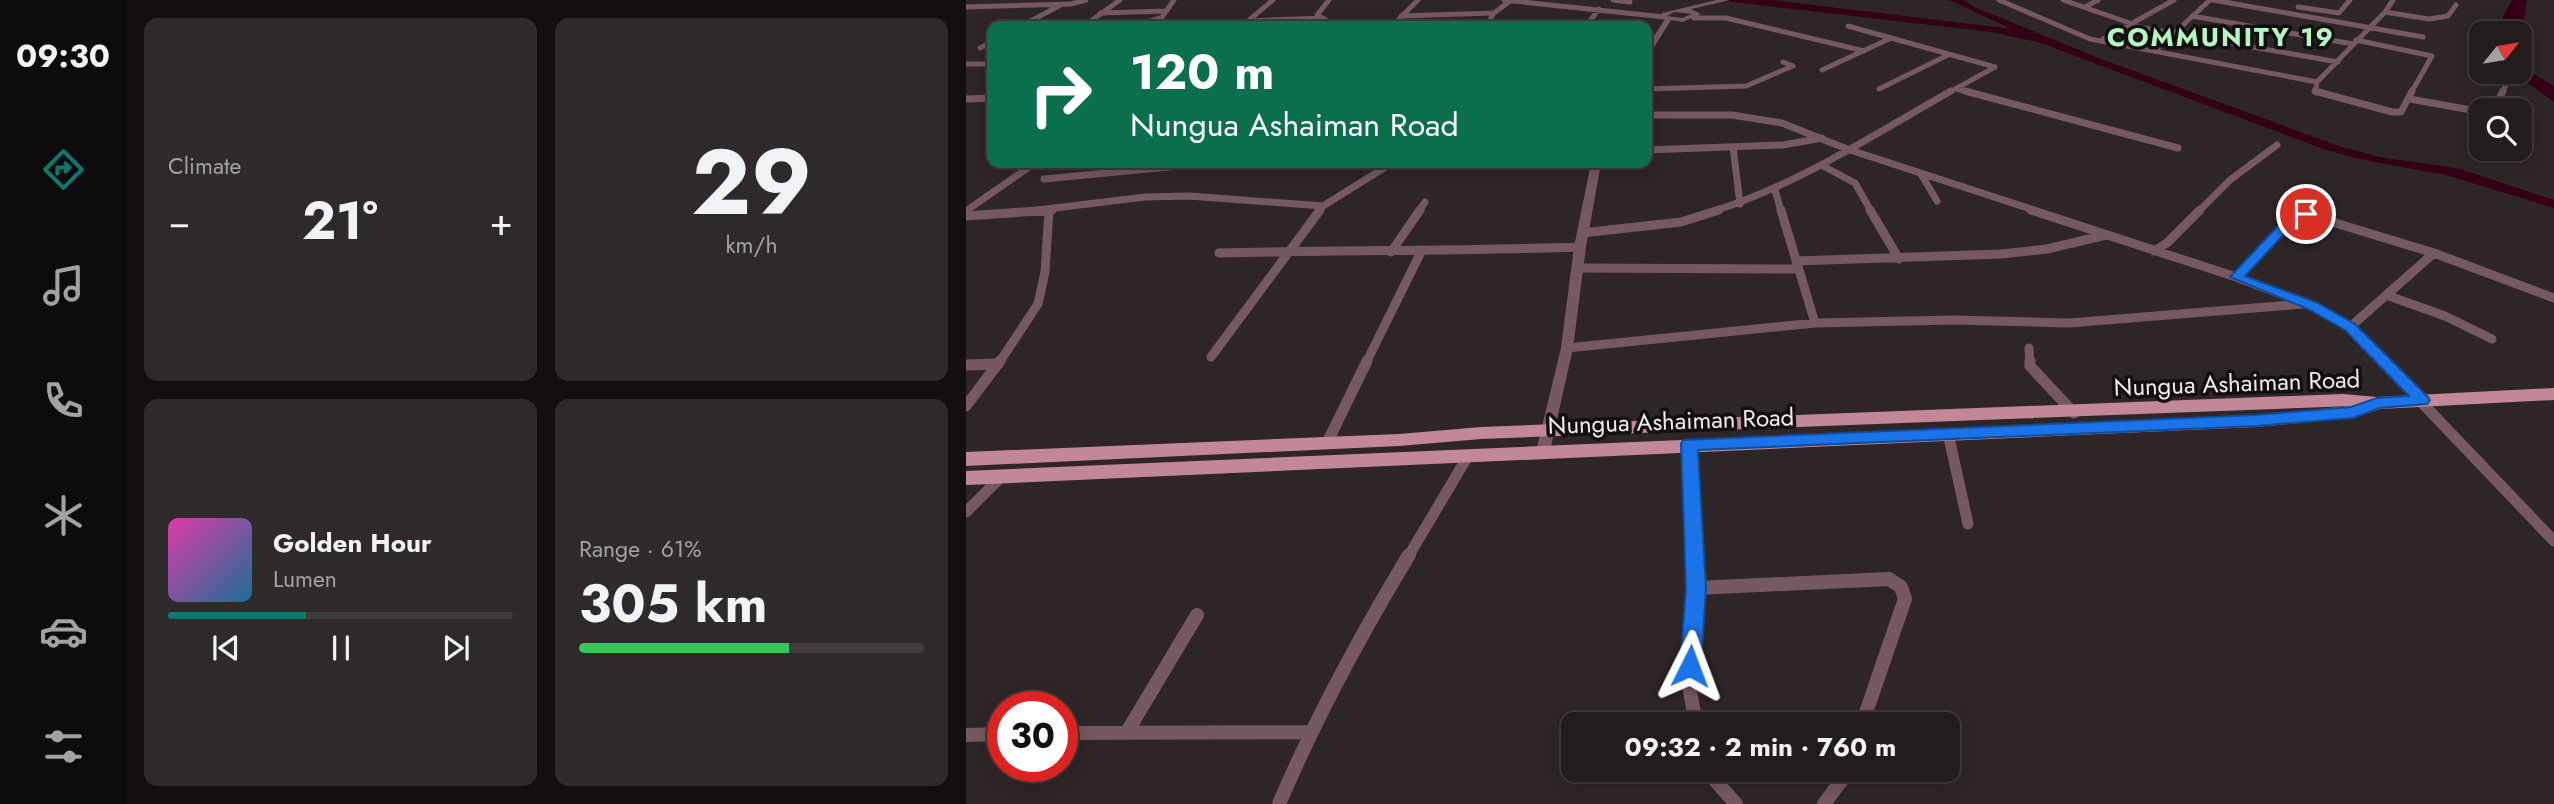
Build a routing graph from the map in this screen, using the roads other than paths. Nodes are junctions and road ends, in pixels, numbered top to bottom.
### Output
1 (1086, 0) edge
2 (1120, 0) edge
3 (1174, 0) edge
4 (1273, 0) edge
5 (1329, 0) edge
6 (1418, 0) edge
7 (1504, 0) edge
8 (1613, 0) edge
9 (1999, 0) edge
10 (2063, 0) edge
11 (2098, 0) edge
12 (2174, 0) edge
13 (2211, 0) edge
14 (2257, 0) edge
15 (2339, 0) edge
16 (2393, 0) edge
17 (1510, 1) edge
18 (1725, 1) edge
19 (2349, 1) edge
20 (1630, 2) edge
21 (1712, 3) junction
22 (2283, 4) dead end
23 (1062, 5) junction
24 (2455, 5) dead end
25 (966, 7) edge
26 (984, 7) junction
27 (2085, 7) junction
28 (2295, 7) dead end
29 (1599, 9) junction
30 (1167, 11) junction
31 (2385, 12) junction
32 (1100, 13) junction
33 (1494, 13) junction
34 (966, 15) edge
35 (1695, 15) junction
36 (1401, 16) junction
37 (2192, 16) junction
38 (1669, 17) junction
39 (1323, 18) junction
40 (1031, 21) edge
41 (1090, 21) edge
42 (1152, 21) edge
43 (1248, 21) joint
44 (1326, 21) edge
45 (1396, 21) edge
46 (1489, 21) edge
47 (1590, 21) edge
48 (2131, 23) junction
49 (1848, 26) dead end
50 (2367, 27) junction
51 (2172, 34) junction
52 (2423, 37) dead end
53 (1889, 39) junction
54 (2100, 41) junction
55 (2354, 42) junction
56 (987, 44) edge
57 (1652, 44) edge
58 (980, 48) dead end
59 (1864, 51) junction
60 (2155, 51) junction
61 (1948, 55) junction
62 (1783, 62) dead end
63 (2338, 62) junction
64 (966, 64) edge
65 (987, 64) edge
66 (1822, 70) dead end
67 (2317, 82) junction
68 (1652, 89) edge
69 (1880, 89) dead end
70 (1956, 89) junction
71 (987, 97) edge
72 (966, 99) edge
73 (2410, 99) junction
74 (2469, 110) edge
75 (1652, 115) edge
76 (1822, 138) junction
77 (2277, 145) dead end
78 (1733, 146) junction
79 (2178, 148) dead end
80 (1847, 149) junction
81 (1652, 150) edge
82 (1823, 166) junction
83 (1028, 168) edge
84 (1159, 168) edge
85 (1384, 168) edge
86 (1595, 168) edge
87 (1922, 174) junction
88 (1044, 179) dead end
89 (1775, 190) junction
90 (1937, 201) dead end
91 (1425, 202) dead end
92 (1740, 204) junction
93 (1323, 206) junction
94 (1049, 210) junction
95 (966, 211) edge
96 (966, 216) edge
97 (1583, 233) junction
98 (2106, 235) junction
99 (1580, 247) junction
100 (1289, 251) junction
101 (2154, 251) junction
102 (1391, 252) junction
103 (1421, 252) junction
104 (1219, 253) dead end
105 (2434, 253) junction
106 (1899, 259) junction
107 (1797, 265) junction
108 (1578, 268) junction
109 (2236, 277) junction
110 (2386, 295) junction
111 (2554, 298) edge
112 (2307, 303) junction
113 (1815, 323) junction
114 (2350, 327) junction
115 (2492, 339) dead end
116 (1567, 348) junction
117 (2029, 348) dead end
118 (1211, 357) dead end
119 (998, 364) junction
120 (966, 365) edge
121 (2554, 394) edge
122 (2422, 400) junction
123 (966, 405) edge
124 (2348, 406) junction
125 (2074, 413) junction
126 (1547, 431) junction
127 (1948, 433) junction
128 (1327, 443) junction
129 (1689, 444) junction
130 (1543, 451) junction
131 (1468, 456) junction
132 (966, 459) edge
133 (1002, 476) junction
134 (966, 478) edge
135 (966, 512) edge
136 (1968, 524) dead end
137 (2554, 541) edge
138 (1696, 588) junction
139 (1197, 615) dead end
140 (1694, 712) edge
141 (1866, 712) edge
142 (1127, 732) junction
143 (1310, 732) junction
144 (1078, 733) edge
145 (987, 734) edge
146 (966, 735) edge
147 (1716, 782) edge
148 (1840, 782) edge
149 (1279, 804) edge
150 (1735, 804) edge
151 (1825, 804) edge

1 - 23 street
2 - 32 street
3 - 30 street
4 - 43 street
5 - 39 street
6 - 36 street
7 - 17 street
8 - 20 street
9 - 54 street
10 - 27 street
11 - 27 street
12 - 48 street
13 - 37 street
13 - 50 street
14 - 22 street
15 - 19 street
16 - 31 street
17 - 29 street
17 - 33 street
18 - 21 street
19 - 28 street
21 - 35 street
21 - 38 street
23 - 26 street
23 - 40 street
24 - 31 street
25 - 26 street
26 - 34 street
27 - 48 street
29 - 38 street
29 - 47 street
30 - 32 street
30 - 42 street
31 - 50 street
32 - 41 street
33 - 36 street
33 - 46 street
35 - 38 street
35 - 38 street
35 - 59 street
36 - 45 street
37 - 51 street
37 - 55 street
38 - 57 street
39 - 43 street
39 - 44 street
48 - 51 street
48 - 54 street
49 - 53 street
50 - 52 street
50 - 55 street
51 - 60 street
51 - 63 street
53 - 59 street
53 - 61 street
54 - 60 street
55 - 63 street
55 - 73 street
56 - 58 street
59 - 66 street
60 - 67 street
61 - 69 street
61 - 70 street
62 - 68 street
63 - 67 street
64 - 65 street
67 - 73 street
70 - 79 street
70 - 80 street
71 - 72 street
73 - 74 street
75 - 76 street
76 - 78 street
76 - 80 street
77 - 101 street
78 - 81 street
78 - 92 street
80 - 82 street
80 - 87 street
82 - 89 street
82 - 106 street
83 - 95 street
84 - 88 street
85 - 93 street
86 - 97 street
87 - 90 street
87 - 98 street
89 - 92 street
89 - 107 street
91 - 102 street
92 - 97 street
93 - 94 street
93 - 100 street
94 - 96 street
94 - 119 street
97 - 99 street
98 - 101 street
98 - 106 street
99 - 103 street
99 - 108 street
100 - 102 street
100 - 104 street
100 - 118 street
101 - 109 street
102 - 103 street
103 - 128 street
105 - 109 street
105 - 110 street
105 - 111 street
106 - 107 street
107 - 108 street
107 - 113 street
108 - 116 street
109 - 112 street
110 - 114 street
110 - 115 street
112 - 113 street
112 - 114 street
113 - 116 street
114 - 122 street
116 - 126 street
117 - 125 street
119 - 120 street
119 - 123 street
121 - 122 main road, Nungua Ashaiman Road
122 - 124 main road, Nungua Ashaiman Road
122 - 137 street
124 - 125 main road, Nungua Ashaiman Road
124 - 127 main road, Nungua Ashaiman Road
125 - 126 main road, Nungua Ashaiman Road
126 - 128 main road, Nungua Ashaiman Road
126 - 130 street
127 - 129 main road, Nungua Ashaiman Road
127 - 136 street
128 - 132 main road, Nungua Ashaiman Road
129 - 130 main road, Nungua Ashaiman Road
129 - 138 street
130 - 131 main road, Nungua Ashaiman Road
131 - 133 main road, Nungua Ashaiman Road
131 - 143 street
133 - 134 main road, Nungua Ashaiman Road
133 - 135 street
138 - 140 street
138 - 141 street
139 - 142 street
142 - 143 street
142 - 144 street
143 - 149 street
145 - 146 street
147 - 150 street
148 - 151 street

